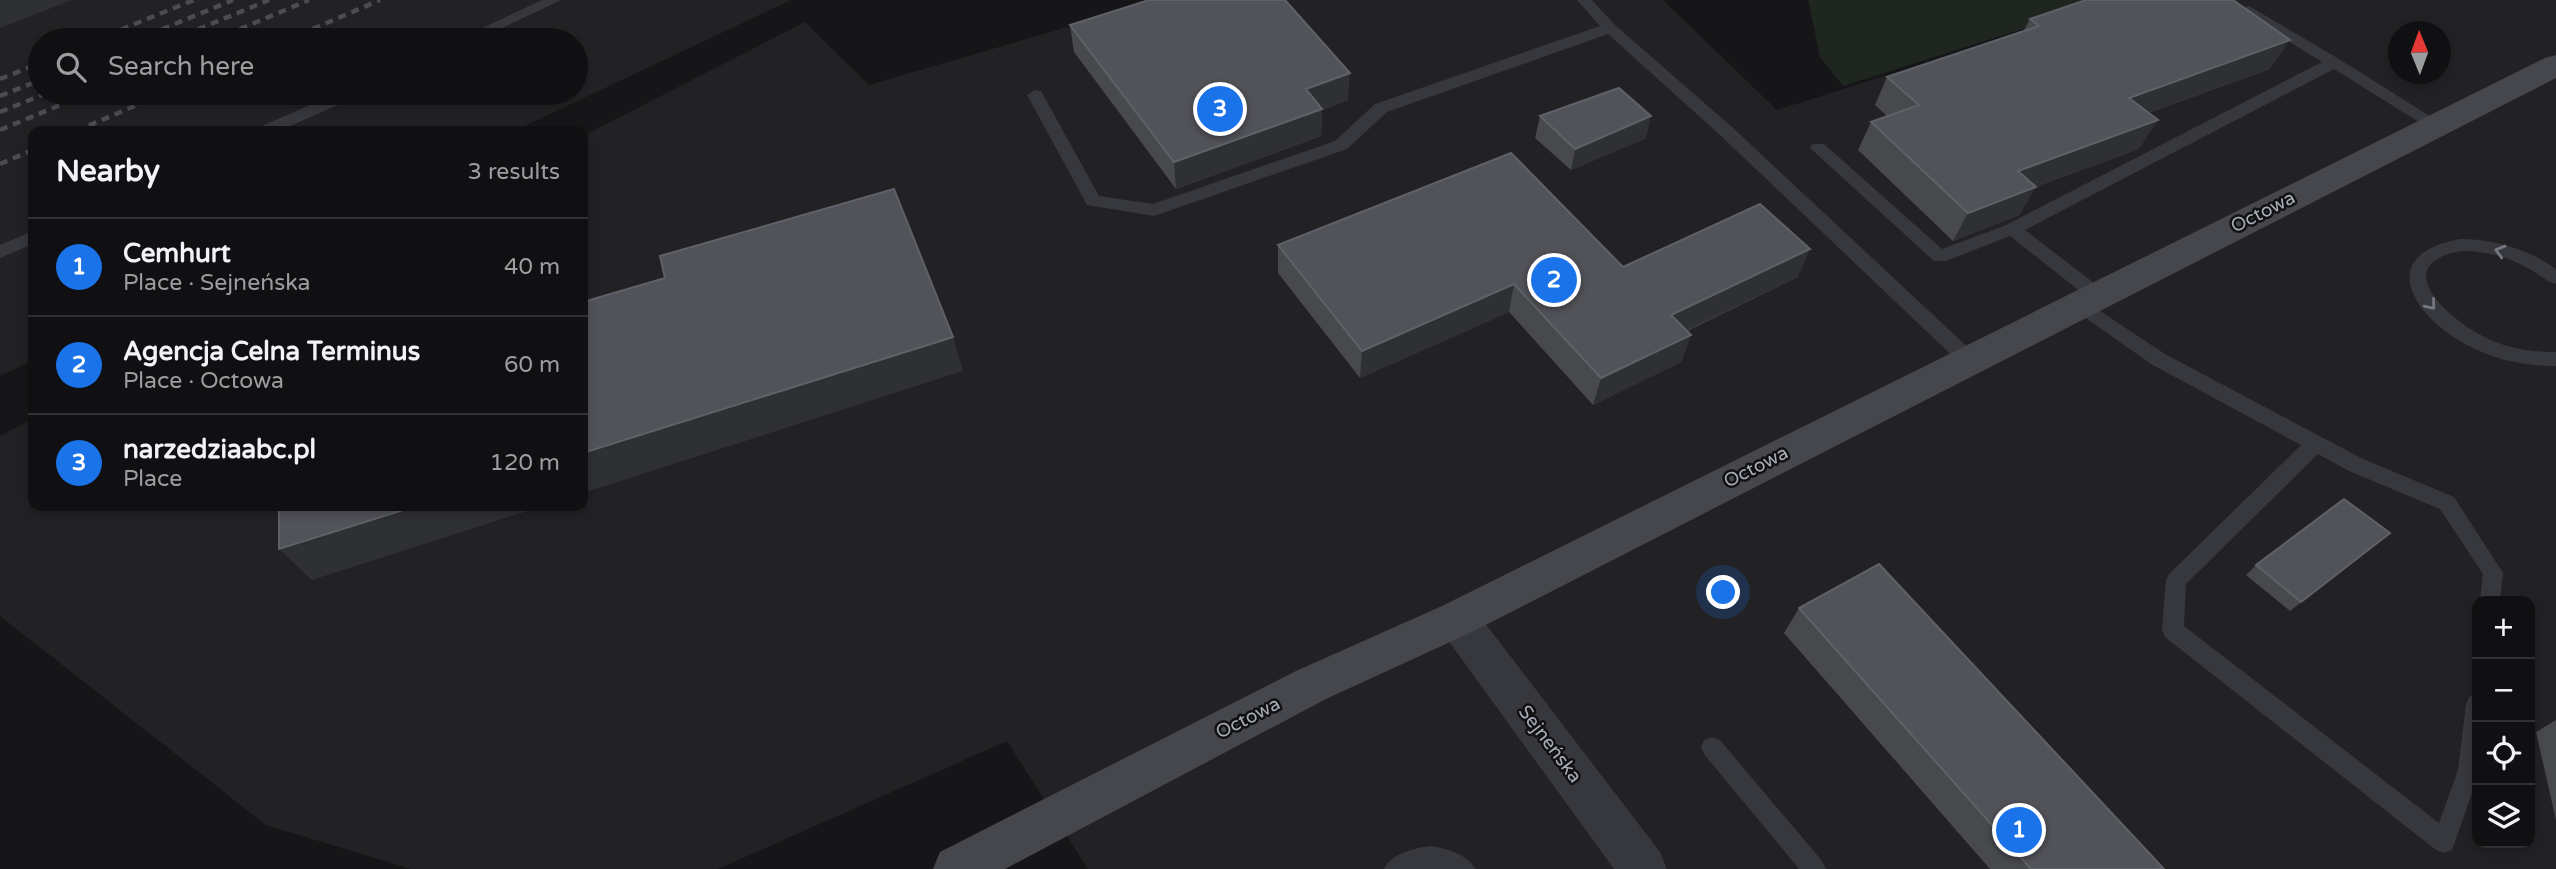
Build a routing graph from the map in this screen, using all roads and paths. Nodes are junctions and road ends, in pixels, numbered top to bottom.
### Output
1 (554, 0) edge
2 (1584, 0) edge
3 (2249, 11) edge
4 (492, 28) edge
5 (1610, 28) junction
6 (2334, 62) junction
7 (2556, 65) edge
8 (1035, 95) dead end
9 (323, 105) edge
10 (2436, 125) junction
11 (277, 126) edge
12 (1818, 148) dead end
13 (2012, 229) junction
14 (28, 239) edge
15 (0, 253) edge
16 (2553, 272) edge
17 (2088, 300) junction
18 (1968, 359) junction
19 (2556, 359) edge
20 (2316, 443) junction
21 (2491, 596) edge
22 (1457, 619) junction
23 (2475, 722) edge
24 (1712, 747) dead end
25 (957, 869) edge
26 (1396, 869) edge
27 (1463, 869) edge
28 (1643, 869) edge
29 (1814, 869) edge

1 - 4 lane
2 - 5 lane
3 - 6 lane
5 - 8 lane
5 - 18 lane
6 - 10 lane
6 - 13 lane
7 - 10 street, Octowa
9 - 11 lane
10 - 17 street, Octowa
12 - 13 lane
13 - 17 lane
14 - 15 lane
16 -> 19 lane
17 - 18 street, Octowa
17 - 20 lane
18 - 22 street, Octowa
20 - 21 lane
20 - 23 lane
22 - 25 street, Octowa
22 - 28 street, Sejneńska
24 - 29 lane
26 - 27 lane

